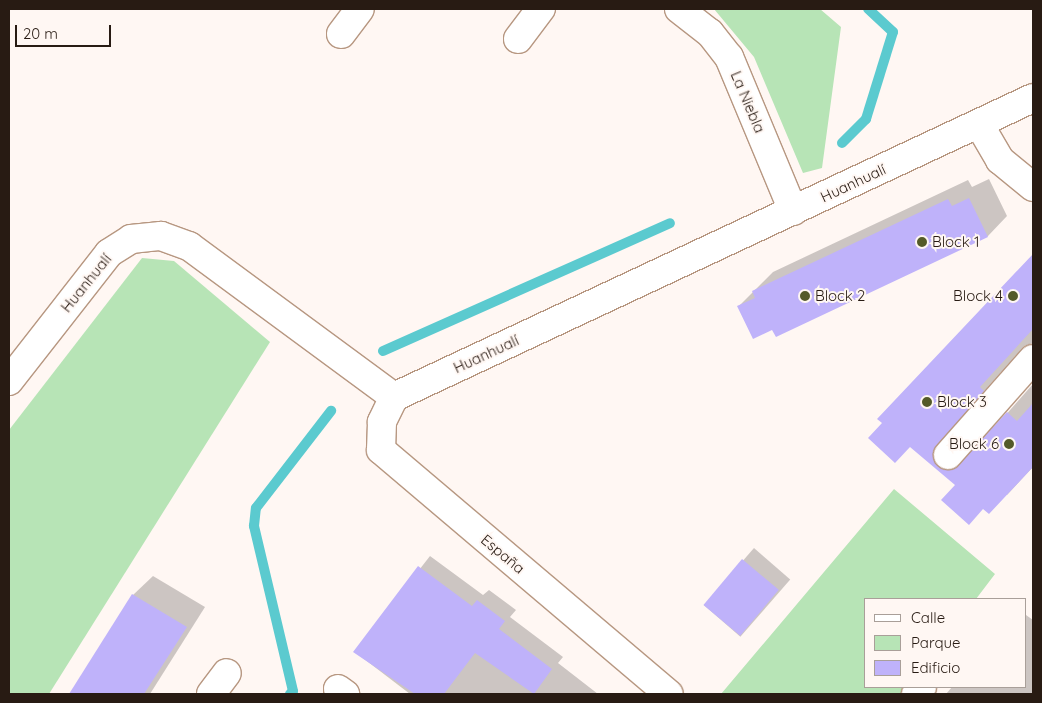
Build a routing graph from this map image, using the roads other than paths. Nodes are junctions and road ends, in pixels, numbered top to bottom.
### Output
1 (360, 9) edge
2 (541, 9) edge
3 (679, 9) edge
4 (341, 34) dead end
5 (518, 39) dead end
6 (1033, 98) edge
7 (979, 124) junction
8 (1033, 187) edge
9 (793, 211) junction
10 (1033, 359) edge
11 (9, 381) edge
12 (394, 397) junction
13 (948, 455) dead end
14 (669, 694) edge

1 - 4 street
2 - 5 street
3 - 9 street, La Niebla
6 - 7 street, Huanhualí
7 - 8 street
7 - 9 street, Huanhualí
9 - 12 street, Huanhualí
10 - 13 street
11 - 12 street, Huanhualí
12 - 14 street, España

